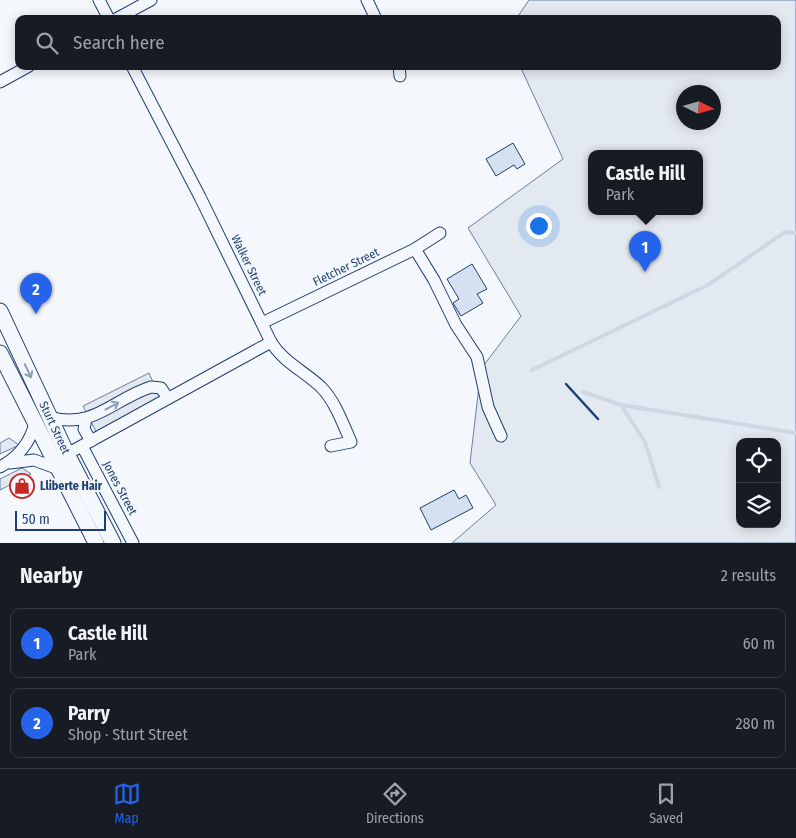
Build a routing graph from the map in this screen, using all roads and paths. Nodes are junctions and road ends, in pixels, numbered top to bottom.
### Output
1 (99, 0) edge
2 (152, 0) edge
3 (367, 0) edge
4 (107, 15) edge
5 (124, 15) edge
6 (374, 15) edge
7 (15, 68) edge
8 (22, 70) edge
9 (134, 70) edge
10 (0, 73) edge
11 (0, 82) edge
12 (440, 233) dead end
13 (415, 249) junction
14 (0, 311) edge
15 (262, 323) junction
16 (271, 342) junction
17 (18, 349) junction
18 (1, 355) edge
19 (167, 397) junction
20 (50, 417) junction
21 (86, 420) junction
22 (35, 422) junction
23 (501, 436) dead end
24 (87, 443) junction
25 (331, 446) dead end
26 (67, 454) junction
27 (3, 465) edge
28 (56, 468) junction
29 (96, 543) edge
30 (113, 543) edge
31 (133, 543) edge

1 - 4 street
2 - 5 street
3 - 6 street
7 - 10 street
8 - 11 street
9 - 15 street, Walker Street
12 - 13 street, Fletcher Street
13 - 15 street, Fletcher Street
13 - 23 street
14 - 17 main road, Sturt Street
15 - 16 street, Walker Street
16 - 19 street
16 - 25 street, Walker Street
17 - 18 main road
17 -> 20 main road, Sturt Street
18 - 22 main road, Sturt Street
21 -> 19 street
19 - 24 street
20 - 21 street
20 - 26 main road, Sturt Street
21 - 24 street, Jones Street
22 - 27 street
22 - 28 main road, Sturt Street
24 - 26 street
24 - 31 street, Jones Street
26 - 30 main road, Sturt Street
27 - 28 street
28 - 29 main road, Sturt Street

